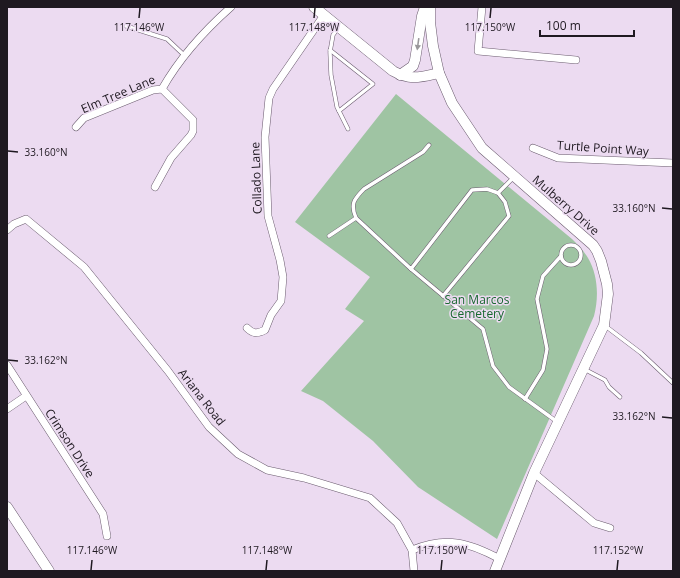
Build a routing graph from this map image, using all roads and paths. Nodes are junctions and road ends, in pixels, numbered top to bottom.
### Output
1 (231, 7) edge
2 (314, 7) edge
3 (425, 7) edge
4 (430, 7) edge
5 (482, 7) edge
6 (324, 14) junction
7 (126, 26) dead end
8 (339, 27) junction
9 (330, 50) junction
10 (186, 56) junction
11 (576, 60) dead end
12 (439, 73) junction
13 (400, 75) junction
14 (162, 89) junction
15 (339, 111) junction
16 (76, 127) dead end
17 (348, 128) dead end
18 (429, 145) dead end
19 (532, 148) dead end
20 (673, 162) edge
21 (514, 177) junction
22 (155, 187) dead end
23 (498, 193) junction
24 (356, 218) junction
25 (7, 230) edge
26 (329, 236) dead end
27 (561, 256) junction
28 (411, 268) junction
29 (443, 296) junction
30 (604, 325) junction
31 (247, 328) dead end
32 (7, 365) edge
33 (583, 368) junction
34 (673, 383) edge
35 (26, 396) junction
36 (620, 397) dead end
37 (525, 399) junction
38 (7, 409) edge
39 (558, 423) junction
40 (534, 473) junction
41 (7, 507) edge
42 (610, 528) dead end
43 (107, 536) dead end
44 (412, 550) junction
45 (500, 559) junction
46 (49, 571) edge
47 (414, 571) edge
48 (495, 571) edge

1 - 10 street, Elm Tree Lane
2 - 6 main road
3 -> 13 main road
4 - 12 main road, Mulberry Drive
5 - 11 street
6 - 8 main road
6 - 31 street, Collado Lane
7 - 10 lane
8 - 9 lane
8 - 13 main road
9 - 15 lane
9 - 15 lane
10 - 14 street, Elm Tree Lane
12 - 13 main road
12 - 21 main road, Mulberry Drive
14 - 16 street, Elm Tree Lane
14 - 22 street
15 - 17 lane
18 - 24 lane
19 - 20 street, Turtle Point Way
21 - 23 lane
21 - 30 main road, Mulberry Drive
23 - 28 lane
23 - 29 lane
24 - 26 lane
24 - 28 lane
25 - 44 street, Ariana Road
27 - 27 lane
27 - 37 lane
28 - 29 lane
29 - 37 lane
30 - 33 main road, Mulberry Drive
30 - 34 lane
32 - 35 street, Crimson Drive
33 - 36 lane
33 - 39 main road, Mulberry Drive
35 - 38 street
35 - 43 street, Crimson Drive
37 - 39 lane
39 - 40 main road, Mulberry Drive
40 - 42 street
40 - 45 main road, Mulberry Drive
41 - 46 main road
44 - 45 street
44 - 47 street, Ariana Road
45 - 48 main road, Mulberry Drive

